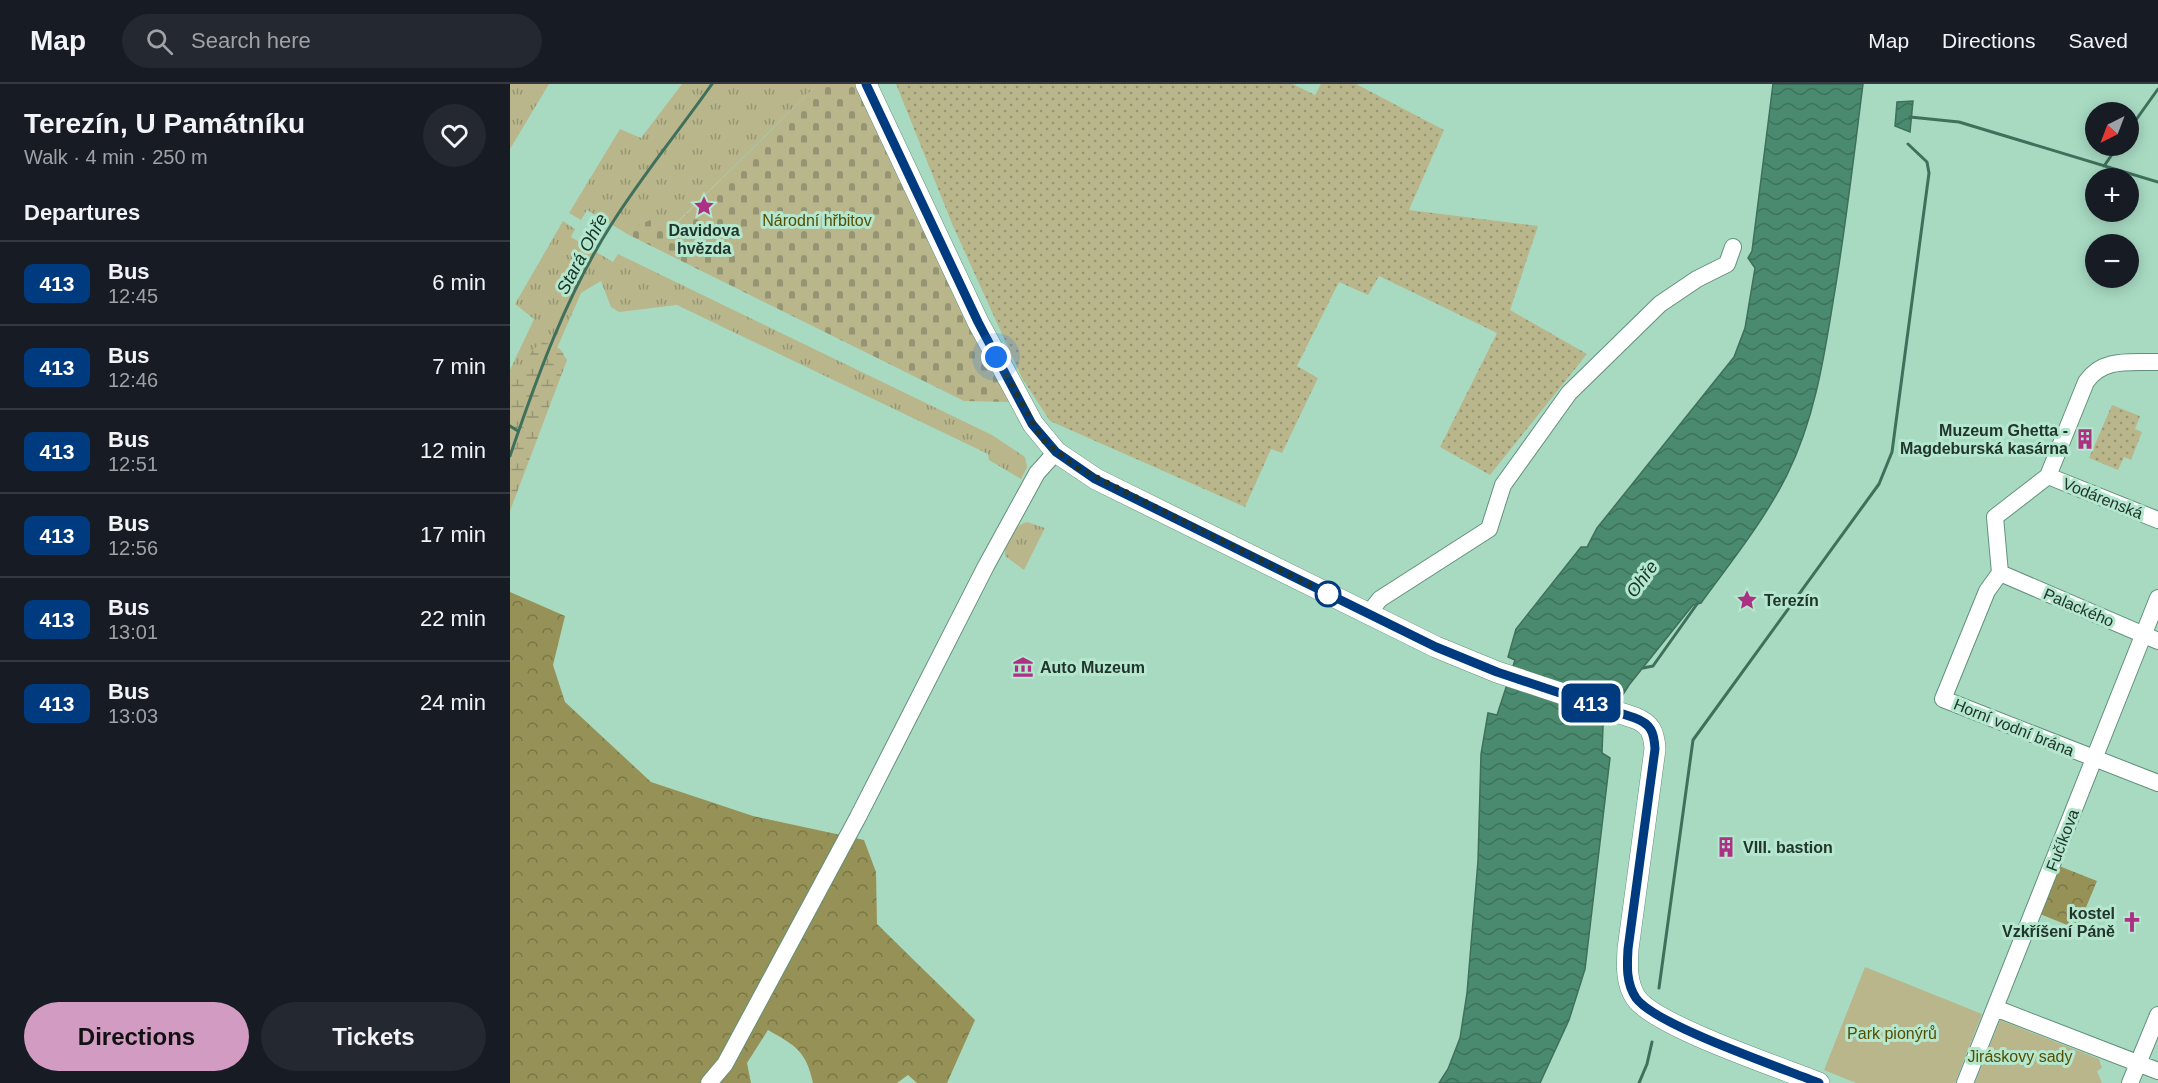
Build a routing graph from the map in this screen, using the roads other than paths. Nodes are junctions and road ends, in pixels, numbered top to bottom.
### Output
1 (866, 84) edge
2 (1733, 247) dead end
3 (2158, 362) edge
4 (1056, 452) junction
5 (2048, 476) junction
6 (2158, 520) edge
7 (2000, 573) junction
8 (2158, 598) edge
9 (1368, 614) junction
10 (2151, 638) edge
11 (2093, 758) junction
12 (2158, 783) edge
13 (1995, 1008) junction
14 (2158, 1015) edge
15 (2138, 1063) junction
16 (2158, 1071) edge
17 (1808, 1081) edge
18 (709, 1083) edge
19 (1965, 1083) edge
20 (2130, 1083) edge

1 - 4 main road
2 - 9 street
3 - 5 street
4 - 9 main road
4 - 18 street
5 - 6 street, Vodárenská
5 - 7 street
7 - 10 street, Palackého
7 - 11 street, Horní vodní brána
8 - 10 street, Fučíkova
9 - 17 main road
10 - 11 street, Fučíkova
11 - 12 street
11 - 13 street, Fučíkova
13 - 15 street
13 - 19 street, Fučíkova
14 - 15 street
15 - 16 street
15 - 20 street

